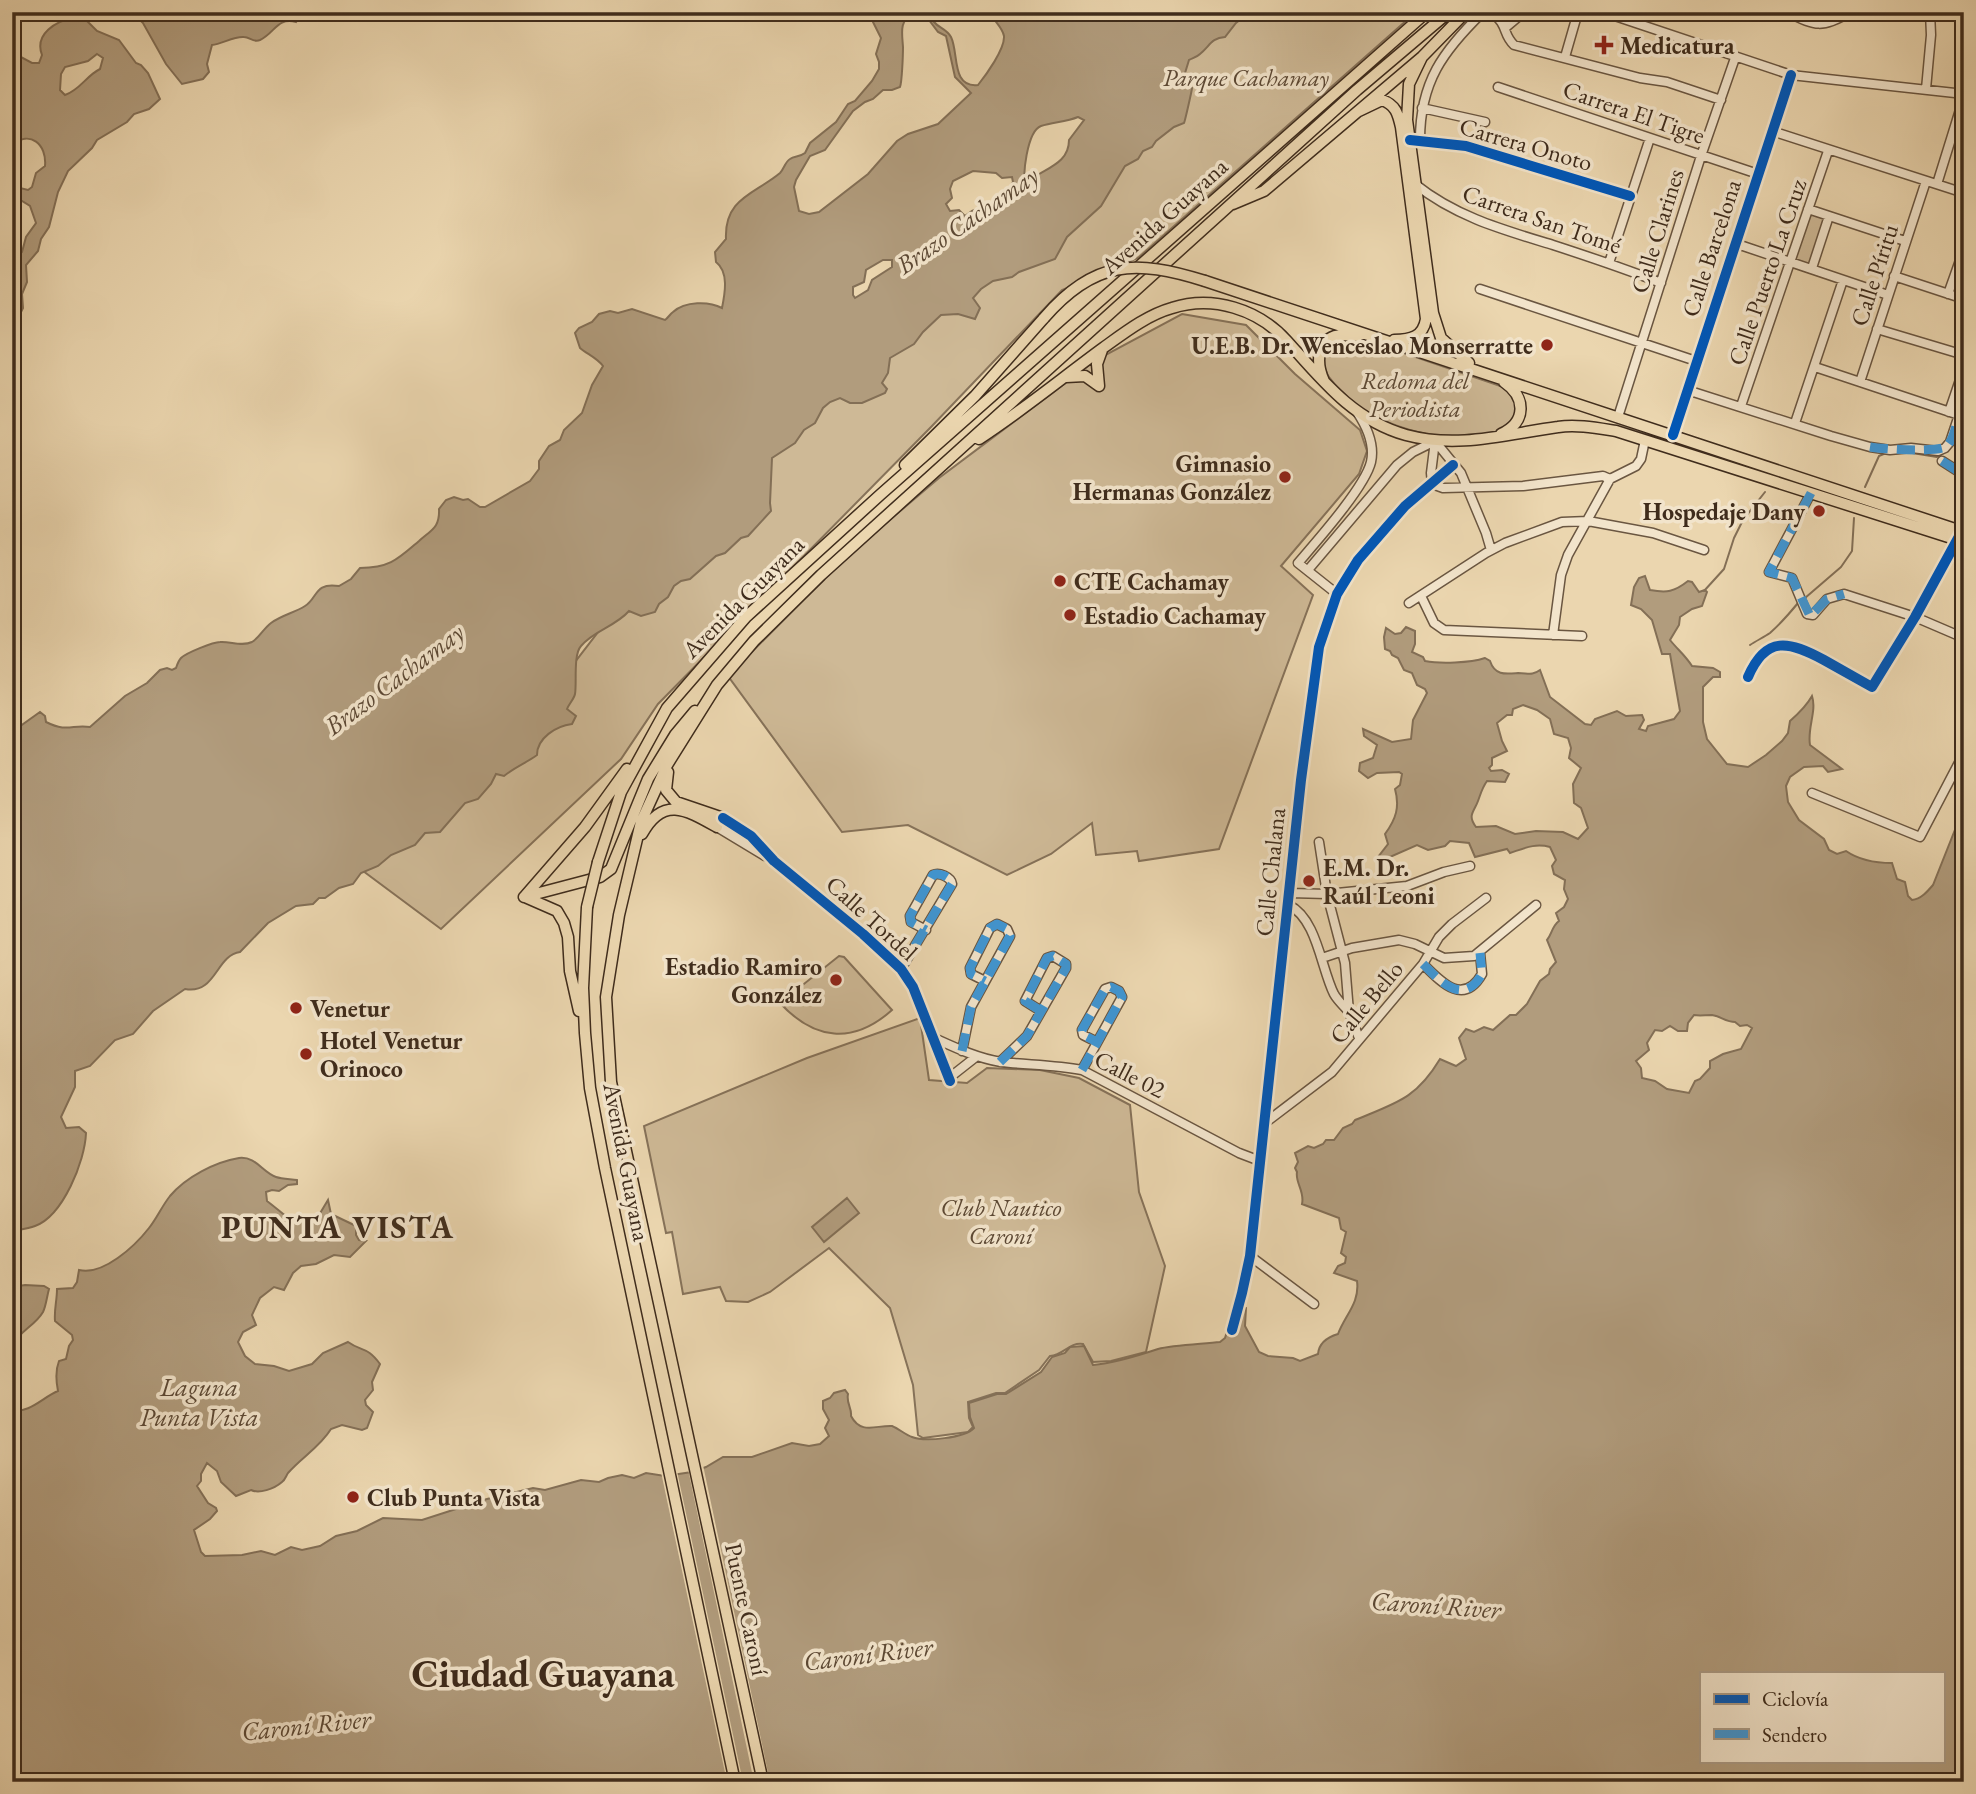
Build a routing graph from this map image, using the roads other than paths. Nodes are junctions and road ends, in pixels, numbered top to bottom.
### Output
1 (1427, 12) edge
2 (1449, 12) edge
3 (1466, 12) edge
4 (1483, 12) edge
5 (1491, 12) edge
6 (1524, 12) edge
7 (1578, 12) edge
8 (1603, 12) edge
9 (1788, 12) edge
10 (1850, 12) edge
11 (1930, 12) edge
12 (1505, 29) junction
13 (1422, 57) junction
14 (1565, 57) junction
15 (1735, 58) junction
16 (1791, 75) junction
17 (1498, 86) dead end
18 (1926, 89) junction
19 (1964, 96) edge
20 (1721, 100) junction
21 (1422, 108) junction
22 (1359, 111) junction
23 (1485, 121) dead end
24 (1772, 131) junction
25 (1650, 138) junction
26 (1415, 140) junction
27 (1828, 151) junction
28 (1700, 156) junction
29 (1758, 174) junction
30 (1926, 180) junction
31 (1415, 184) junction
32 (1937, 184) junction
33 (1964, 193) edge
34 (1630, 196) junction
35 (1229, 205) junction
36 (1808, 209) junction
37 (1829, 216) junction
38 (1905, 241) junction
39 (1735, 245) junction
40 (1964, 249) edge
41 (1790, 262) junction
42 (1609, 263) junction
43 (1812, 268) junction
44 (1894, 276) junction
45 (1843, 280) junction
46 (1661, 283) junction
47 (1480, 289) dead end
48 (1948, 294) junction
49 (1888, 295) junction
50 (1964, 299) edge
51 (1877, 329) junction
52 (1382, 340) junction
53 (1643, 342) junction
54 (1102, 349) junction
55 (1964, 355) edge
56 (1696, 361) junction
57 (1815, 367) junction
58 (1964, 368) edge
59 (1478, 370) junction
60 (1062, 378) junction
61 (1860, 382) junction
62 (1330, 390) junction
63 (1687, 390) junction
64 (1741, 407) junction
65 (1357, 411) junction
66 (1950, 412) junction
67 (1961, 416) edge
68 (1618, 417) junction
69 (1795, 424) junction
70 (1673, 436) junction
71 (1489, 439) junction
72 (1646, 440) junction
73 (1435, 441) junction
74 (1942, 461) dead end
75 (1453, 465) junction
76 (942, 466) junction
77 (1964, 475) edge
78 (1610, 479) junction
79 (1432, 484) junction
80 (1468, 488) junction
81 (1811, 493) junction
82 (880, 495) junction
83 (1588, 521) junction
84 (1962, 536) edge
85 (1491, 550) junction
86 (1704, 550) dead end
87 (1308, 570) junction
88 (1336, 594) junction
89 (1421, 596) junction
90 (1409, 603) dead end
91 (1916, 617) junction
92 (1553, 635) junction
93 (1582, 636) dead end
94 (1964, 638) edge
95 (1748, 677) dead end
96 (717, 684) junction
97 (667, 708) junction
98 (679, 746) junction
99 (1964, 753) edge
100 (1812, 793) dead end
101 (720, 822) junction
102 (1319, 842) dead end
103 (634, 850) junction
104 (1470, 866) dead end
105 (1290, 893) junction
106 (1327, 894) junction
107 (524, 897) junction
108 (1486, 898) dead end
109 (1289, 905) junction
110 (1536, 905) dead end
111 (926, 930) junction
112 (1341, 951) junction
113 (1431, 952) junction
114 (1480, 953) junction
115 (1322, 958) junction
116 (1423, 964) junction
117 (901, 969) junction
118 (985, 981) junction
119 (1041, 1011) junction
120 (1349, 1012) junction
121 (585, 1032) junction
122 (934, 1038) junction
123 (1359, 1038) junction
124 (1097, 1042) junction
125 (962, 1051) junction
126 (977, 1056) junction
127 (1000, 1062) junction
128 (1082, 1070) junction
129 (1265, 1122) junction
130 (1260, 1161) junction
131 (1250, 1256) junction
132 (1314, 1304) dead end
133 (1232, 1330) dead end
134 (691, 1444) joint
135 (664, 1450) joint
136 (735, 1782) edge
137 (762, 1782) edge

1 - 82 main road, Avenida Guayana
2 - 35 main road, Avenida Guayana
3 - 13 main road
4 - 21 street
5 - 12 street
6 - 12 street
7 - 14 street
8 - 15 street
9 - 10 street
11 - 18 street
12 - 14 street
13 - 22 main road
13 - 26 main road
14 - 20 street
15 - 16 street
15 - 20 street, Calle Clarines
16 - 18 street
16 - 24 street, Calle Barcelona
17 - 25 street, Carrera El Tigre
18 - 19 street
19 - 32 street
20 - 28 street, Calle Clarines
21 - 23 street
21 - 26 street
22 - 35 main road
22 - 52 main road
24 - 27 street
24 - 29 street, Calle Barcelona
25 - 28 street, Carrera El Tigre
25 - 34 street
26 - 31 main road
26 - 34 street, Carrera Onoto
27 - 30 street
27 - 36 street, Calle Puerto La Cruz
28 - 29 street, Carrera El Tigre
28 - 46 street, Calle Clarines
29 - 39 street, Calle Barcelona
30 - 32 street
30 - 38 street, Calle Píritu
31 - 42 street, Carrera San Tomé
31 - 59 main road
32 - 33 street
34 - 42 street
35 - 76 main road, Avenida Guayana
36 - 37 street
36 - 41 street, Calle Puerto La Cruz
37 - 38 street
37 - 43 street
38 - 44 street, Calle Píritu
39 - 41 street
39 - 56 street, Calle Barcelona
40 - 48 street
41 - 43 street
41 - 64 street, Calle Puerto La Cruz
42 - 46 street, Carrera San Tomé
43 - 45 street
44 - 48 street
44 - 49 street, Calle Píritu
45 - 49 street
45 - 57 street
46 - 53 street, Calle Clarines
47 - 53 street
48 - 50 street
49 - 51 street, Calle Píritu
51 - 55 street
51 - 61 street, Calle Píritu
52 - 59 main road
52 - 62 main road
52 - 82 main road, bridge
53 - 56 street
53 - 68 street, Calle Clarines
54 - 60 main road
54 - 60 main road
54 - 62 main road
56 - 63 street, Calle Barcelona
57 - 61 street
57 - 69 street
58 - 66 street
59 - 68 main road
59 - 71 main road
60 - 76 main road
61 - 66 street
62 - 65 main road
63 - 64 street
63 - 70 street, Calle Barcelona
64 - 69 street
65 - 73 main road
65 - 87 street
66 - 67 street
67 - 69 street
68 - 70 main road
70 - 84 main road
71 - 72 main road
71 - 73 main road
72 - 78 street
72 - 81 main road
73 - 75 street
73 - 79 street
73 - 87 street
74 - 77 street
75 - 79 street, Calle Chalana
75 - 80 street
76 - 96 main road, Avenida Guayana
78 - 80 street
78 - 83 street
79 - 80 street
79 - 88 street, Calle Chalana
80 - 85 street
81 - 84 main road
81 - 91 street
82 - 97 main road, Avenida Guayana
83 - 85 street
83 - 86 street
83 - 92 street
84 - 91 street
85 - 89 street
87 - 88 street
88 - 105 street, Calle Chalana
89 - 90 street
89 - 92 street
91 - 94 street
91 - 95 street
92 - 93 street
96 - 98 main road, Avenida Guayana
96 - 107 main road
97 - 107 main road
97 - 121 main road, Avenida Guayana, bridge
98 - 101 main road
98 - 103 main road, Avenida Guayana
99 - 100 street
101 - 103 main road
101 - 117 street, Calle Tordel
102 - 106 street
103 - 134 main road, Avenida Guayana
104 - 106 street
105 - 106 street
105 - 109 street, Calle Chalana
106 - 112 street
107 - 121 main road
108 - 113 street, Calle Bello
109 - 115 street
109 - 129 street, Calle Chalana
110 - 114 street
111 - 111 street
111 - 117 street
112 - 113 street
112 - 115 street
112 - 120 street
113 - 114 street
113 - 116 street, Calle Bello
114 - 116 street
115 - 120 street
116 - 123 street, Calle Bello
117 - 122 street, Calle Tordel
118 - 118 street
118 - 125 street
119 - 119 street
119 - 127 street
120 - 123 street
121 - 135 main road, Avenida Guayana
122 - 125 street, Calle 02
122 - 126 street, Calle Tordel
123 - 129 street, Calle Bello
124 - 124 street
124 - 128 street
125 - 126 street, Calle 02
126 - 127 street, Calle 02
127 - 128 street, Calle 02
128 - 130 street, Calle 02
129 - 130 street, Calle Chalana
130 - 131 street, Calle Chalana
131 - 132 street
131 - 133 street, Calle Chalana
134 - 137 main road, Puente Caroní
135 - 136 main road, Puente Caroní

